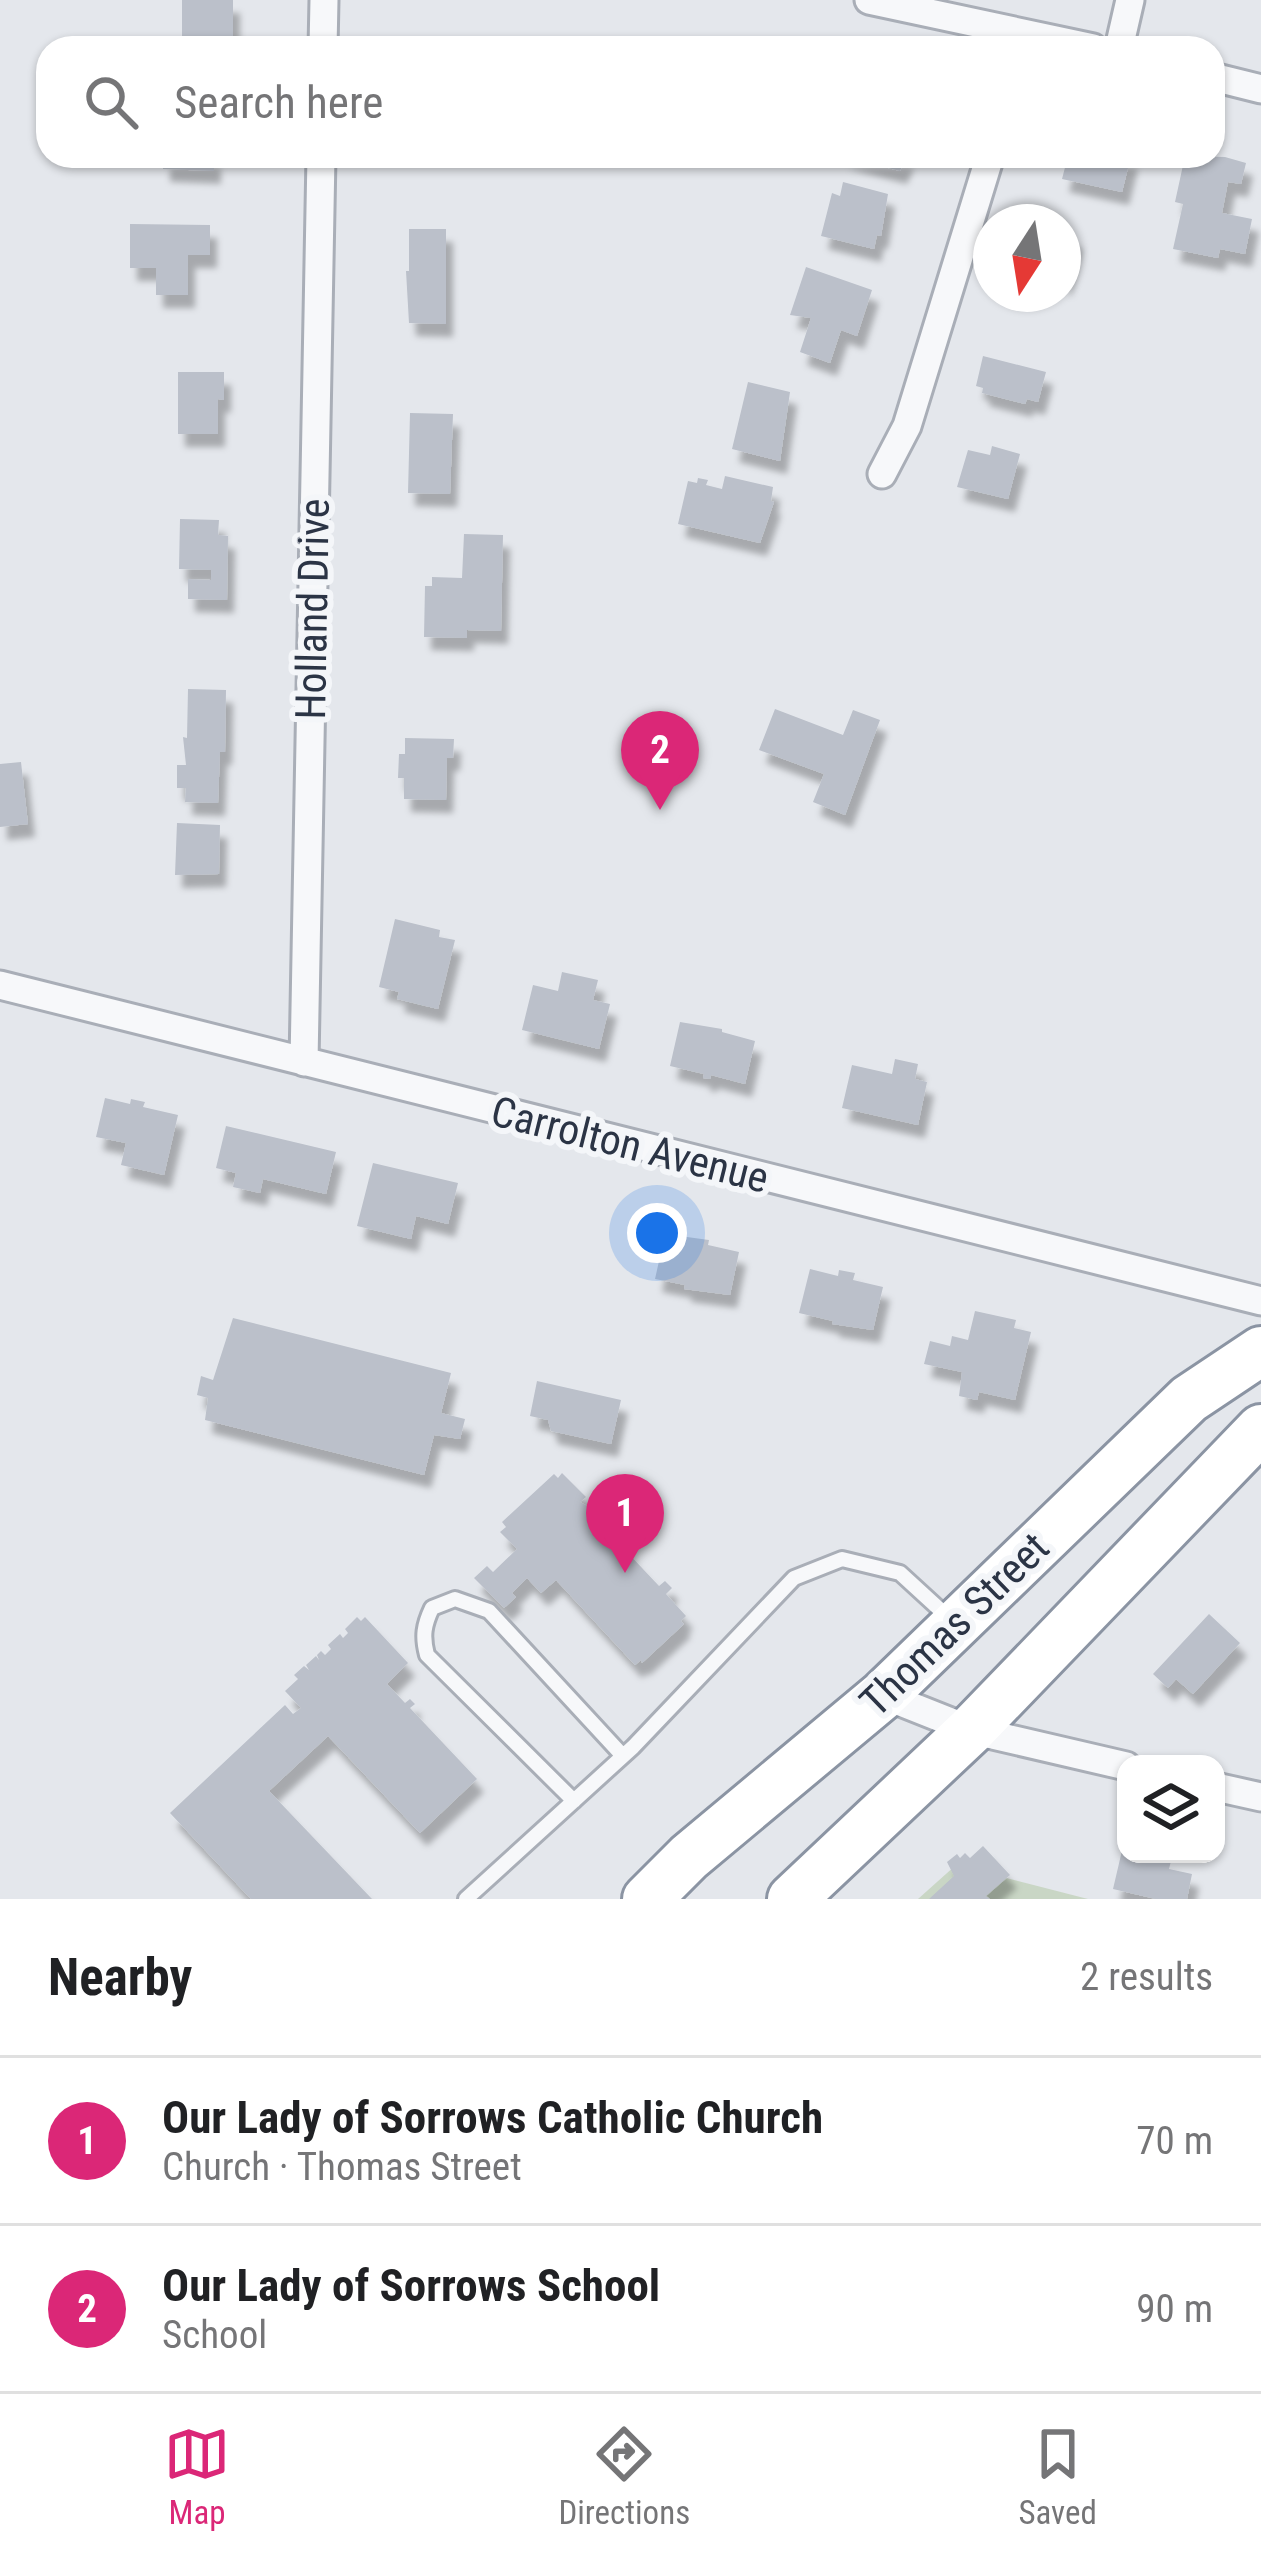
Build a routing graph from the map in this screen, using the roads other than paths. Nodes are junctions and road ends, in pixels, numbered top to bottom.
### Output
1 (324, 0) edge
2 (869, 0) edge
3 (1130, 0) edge
4 (323, 36) edge
5 (1006, 36) edge
6 (1121, 36) edge
7 (1225, 80) edge
8 (1261, 89) edge
9 (321, 168) edge
10 (986, 168) edge
11 (882, 473) dead end
12 (0, 985) edge
13 (304, 1062) junction
14 (1261, 1301) edge
15 (1261, 1351) edge
16 (1261, 1429) edge
17 (956, 1624) junction
18 (883, 1695) junction
19 (971, 1730) junction
20 (622, 1756) junction
21 (1117, 1764) edge
22 (1225, 1789) edge
23 (1261, 1797) edge
24 (574, 1801) junction
25 (466, 1899) edge
26 (647, 1899) edge
27 (791, 1899) edge

1 - 4 street
2 - 5 street
3 - 6 street
7 - 8 street
9 - 13 street, Holland Drive
10 - 11 street
12 - 13 street, Carrolton Avenue
13 - 14 street, Carrolton Avenue
15 - 17 highway, Thomas Street
16 - 19 highway, Thomas Street
17 - 18 highway, Thomas Street
17 - 20 lane
18 - 19 street
18 - 26 highway, Thomas Street
19 - 21 street
19 - 27 highway, Thomas Street
20 - 24 lane
20 - 24 lane
22 - 23 street
24 - 25 lane

